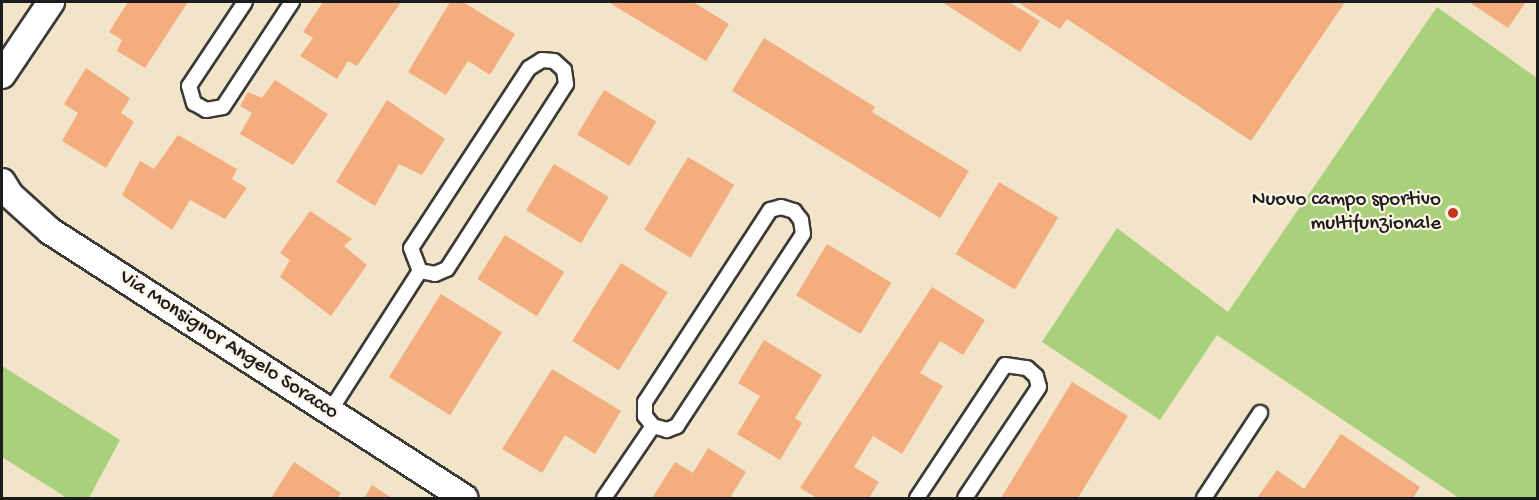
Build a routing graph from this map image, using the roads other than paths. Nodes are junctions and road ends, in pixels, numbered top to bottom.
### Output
1 (51, 2) edge
2 (245, 2) edge
3 (291, 2) edge
4 (2, 75) edge
5 (2, 182) edge
6 (420, 271) junction
7 (330, 411) junction
8 (1260, 412) dead end
9 (653, 426) junction
10 (464, 498) edge
11 (604, 498) edge
12 (917, 498) edge
13 (965, 498) edge
14 (1204, 498) edge

1 - 4 street
2 - 3 lane
5 - 7 street, Via Monsignor Angelo Soracco
6 - 6 lane
6 - 7 lane
7 - 10 street, Via Monsignor Angelo Soracco
8 - 14 lane
9 - 9 lane
9 - 11 lane
12 - 13 lane

